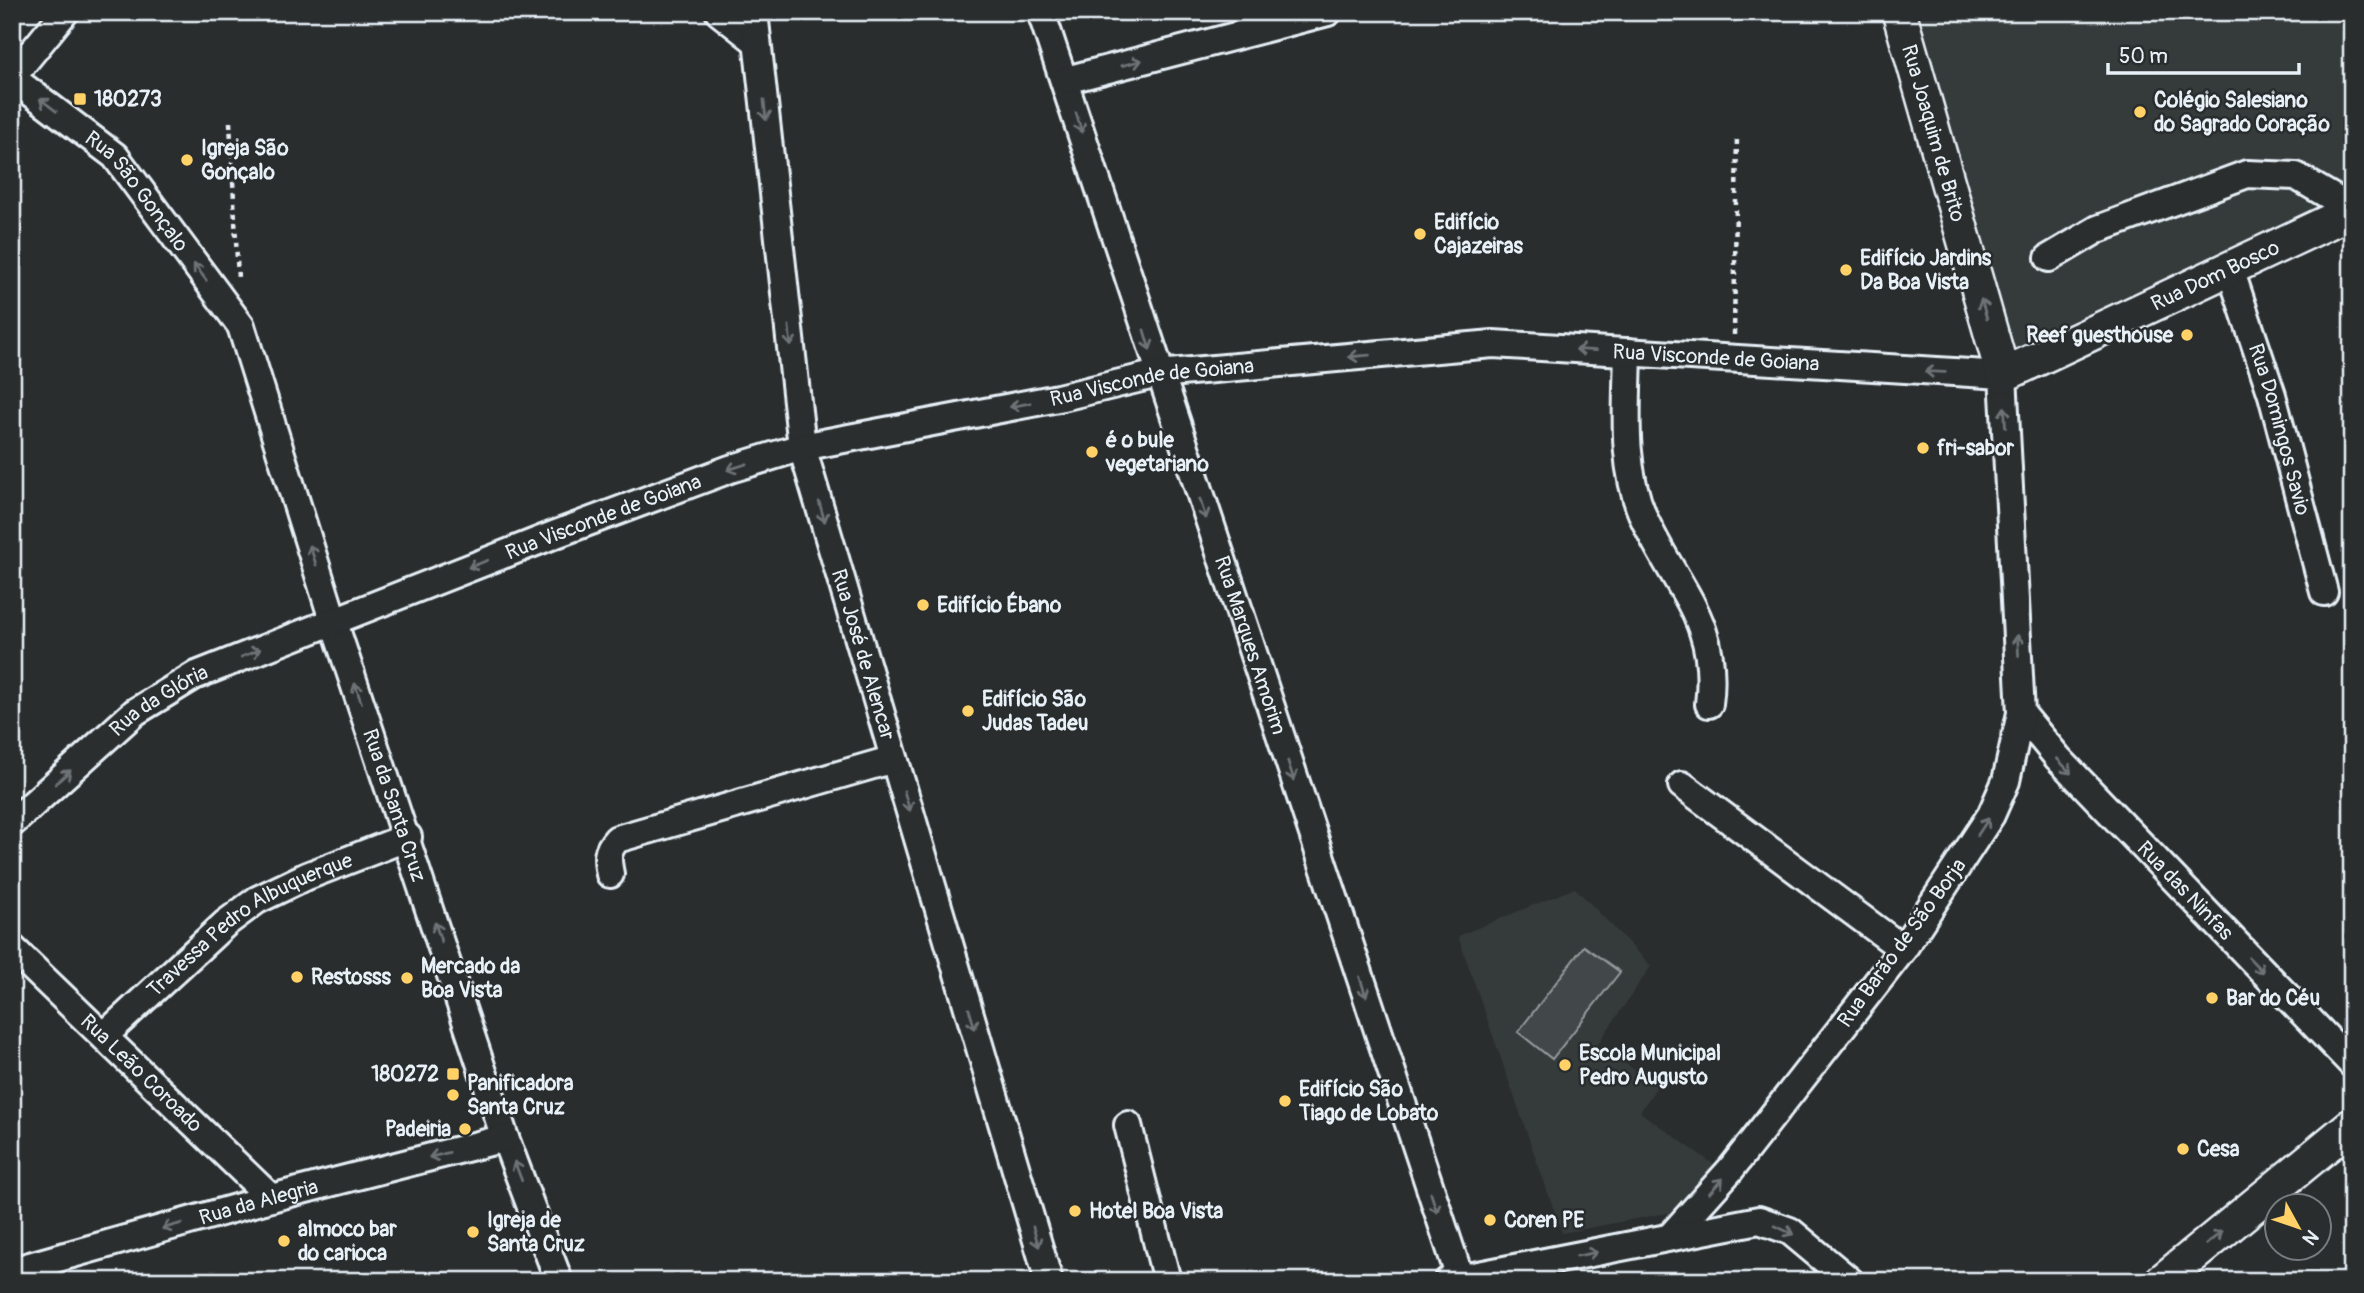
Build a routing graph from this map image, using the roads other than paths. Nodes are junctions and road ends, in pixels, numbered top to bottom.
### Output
1 (65, 12) edge
2 (719, 12) edge
3 (754, 12) edge
4 (1041, 12) edge
5 (1328, 12) edge
6 (1899, 12) edge
7 (757, 42) junction
8 (12, 78) edge
9 (1066, 80) junction
10 (2352, 210) edge
11 (2049, 258) dead end
12 (2230, 269) junction
13 (241, 326) joint
14 (1628, 352) junction
15 (1158, 374) junction
16 (2003, 375) junction
17 (802, 447) junction
18 (2324, 592) dead end
19 (333, 620) junction
20 (1709, 704) dead end
21 (2021, 713) junction
22 (894, 759) junction
23 (1682, 785) dead end
24 (12, 823) edge
25 (408, 837) junction
26 (610, 874) dead end
27 (12, 948) edge
28 (1903, 949) junction
29 (105, 1035) junction
30 (2352, 1064) edge
31 (1128, 1125) dead end
32 (2352, 1125) edge
33 (505, 1138) junction
34 (271, 1198) junction
35 (1670, 1237) junction
36 (12, 1270) edge
37 (1454, 1280) edge
38 (559, 1281) edge
39 (1049, 1281) edge
40 (1167, 1281) edge
41 (1850, 1281) edge
42 (2162, 1281) edge

1 - 8 street
2 - 7 street
3 - 7 street, Rua José de Alencar
4 - 9 street, Rua Marques Amorim
9 -> 5 street
16 -> 6 main road, Rua Joaquim de Brito
7 -> 17 street, Rua José de Alencar
13 -> 8 street, Rua São Gonçalo
9 -> 15 street, Rua Marques Amorim
10 - 11 street
10 - 12 main road, Rua Dom Bosco
12 - 16 main road, Rua Dom Bosco
12 - 18 street, Rua Domingos Savio
19 -> 13 street, Rua da Santa Cruz
14 -> 15 street, Rua Visconde de Goiana
16 -> 14 street, Rua Visconde de Goiana
14 - 20 street
15 -> 17 street, Rua Visconde de Goiana
15 -> 37 street, Rua Marques Amorim
21 -> 16 street, Rua Barão de São Borja
17 -> 19 street, Rua Visconde de Goiana
17 -> 22 street, Rua José de Alencar
24 -> 19 street, Rua da Glória
25 -> 19 street, Rua da Santa Cruz
28 -> 21 street, Rua Barão de São Borja
21 -> 30 street, Rua das Ninfas
22 - 26 street
22 -> 39 street, Rua José de Alencar
23 - 28 street
25 - 29 street, Travessa Pedro Albuquerque
33 -> 25 street, Rua da Santa Cruz
27 - 29 street, Rua Leão Coroado
35 -> 28 street, Rua Barão de São Borja
29 - 34 street, Rua Leão Coroado
31 - 40 street
42 -> 32 main road
33 -> 34 street, Rua da Alegria
38 -> 33 street, Rua da Santa Cruz
34 -> 36 street, Rua da Alegria
37 -> 35 street
35 -> 41 street

